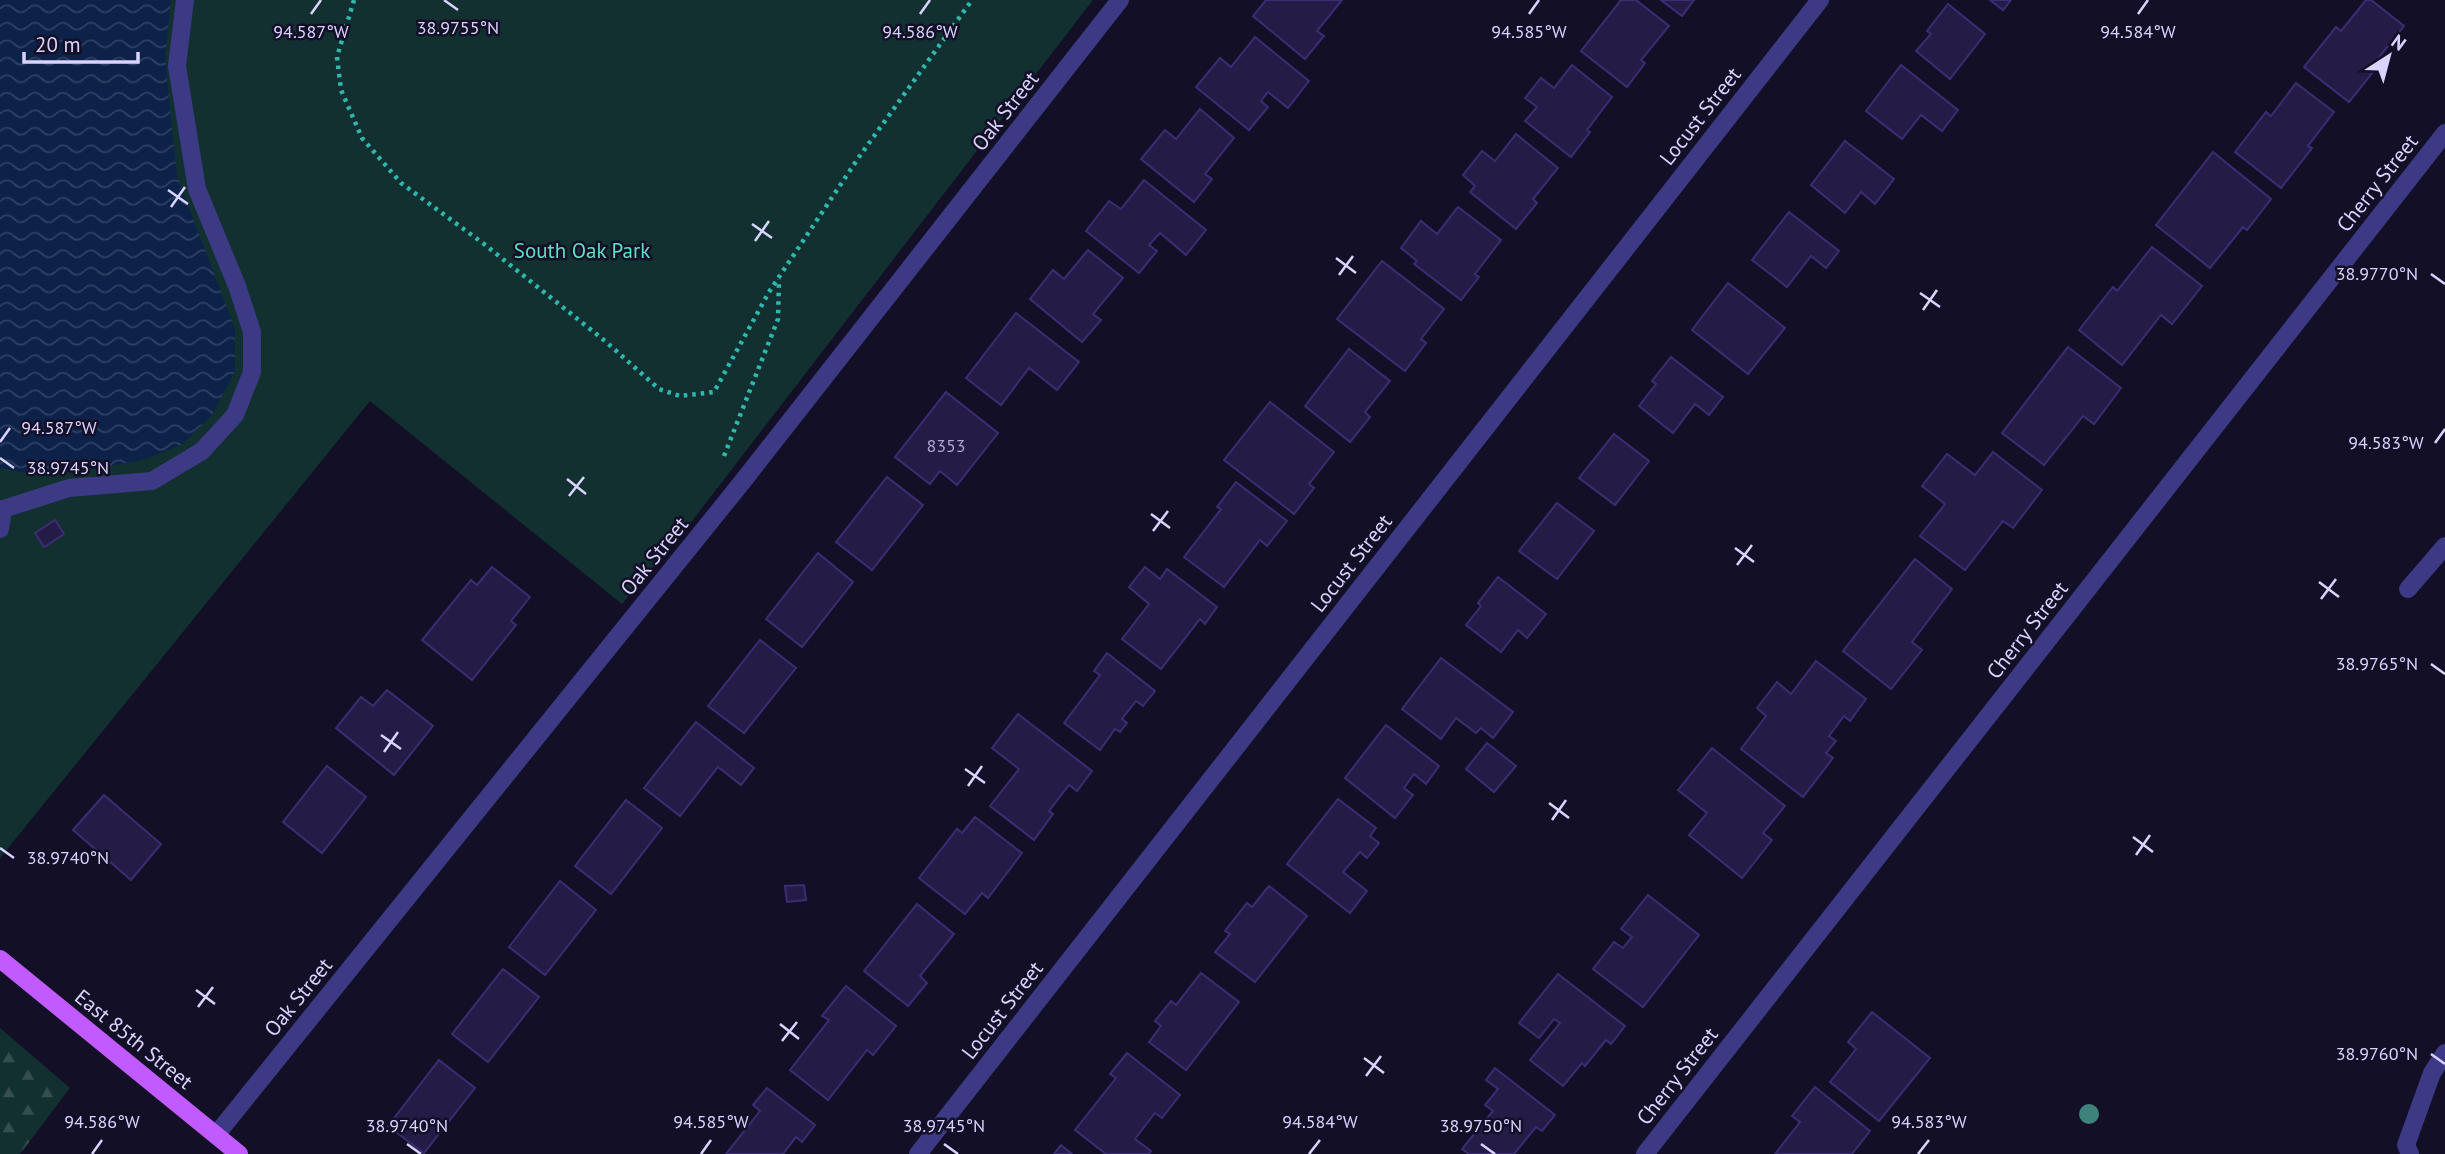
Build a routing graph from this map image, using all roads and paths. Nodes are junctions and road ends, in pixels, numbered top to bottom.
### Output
1 (185, 0) edge
2 (354, 0) edge
3 (972, 0) edge
4 (1120, 0) edge
5 (1820, 0) edge
6 (2445, 134) edge
7 (779, 277) junction
8 (743, 481) junction
9 (2, 507) edge
10 (0, 529) edge
11 (2445, 546) edge
12 (2408, 589) dead end
13 (0, 960) edge
14 (2445, 1053) edge
15 (216, 1135) junction
16 (239, 1154) edge
17 (918, 1154) edge
18 (1645, 1154) edge
19 (2410, 1154) edge

1 - 9 street
2 - 7 path
3 - 7 path
4 - 8 street, Oak Street
5 - 17 street, Locust Street
6 - 18 street, Cherry Street
7 - 8 path
8 - 15 street, Oak Street
9 - 10 street
11 - 12 street
13 - 15 main road, East 85th Street
14 - 19 street
15 - 16 main road, East 85th Street

